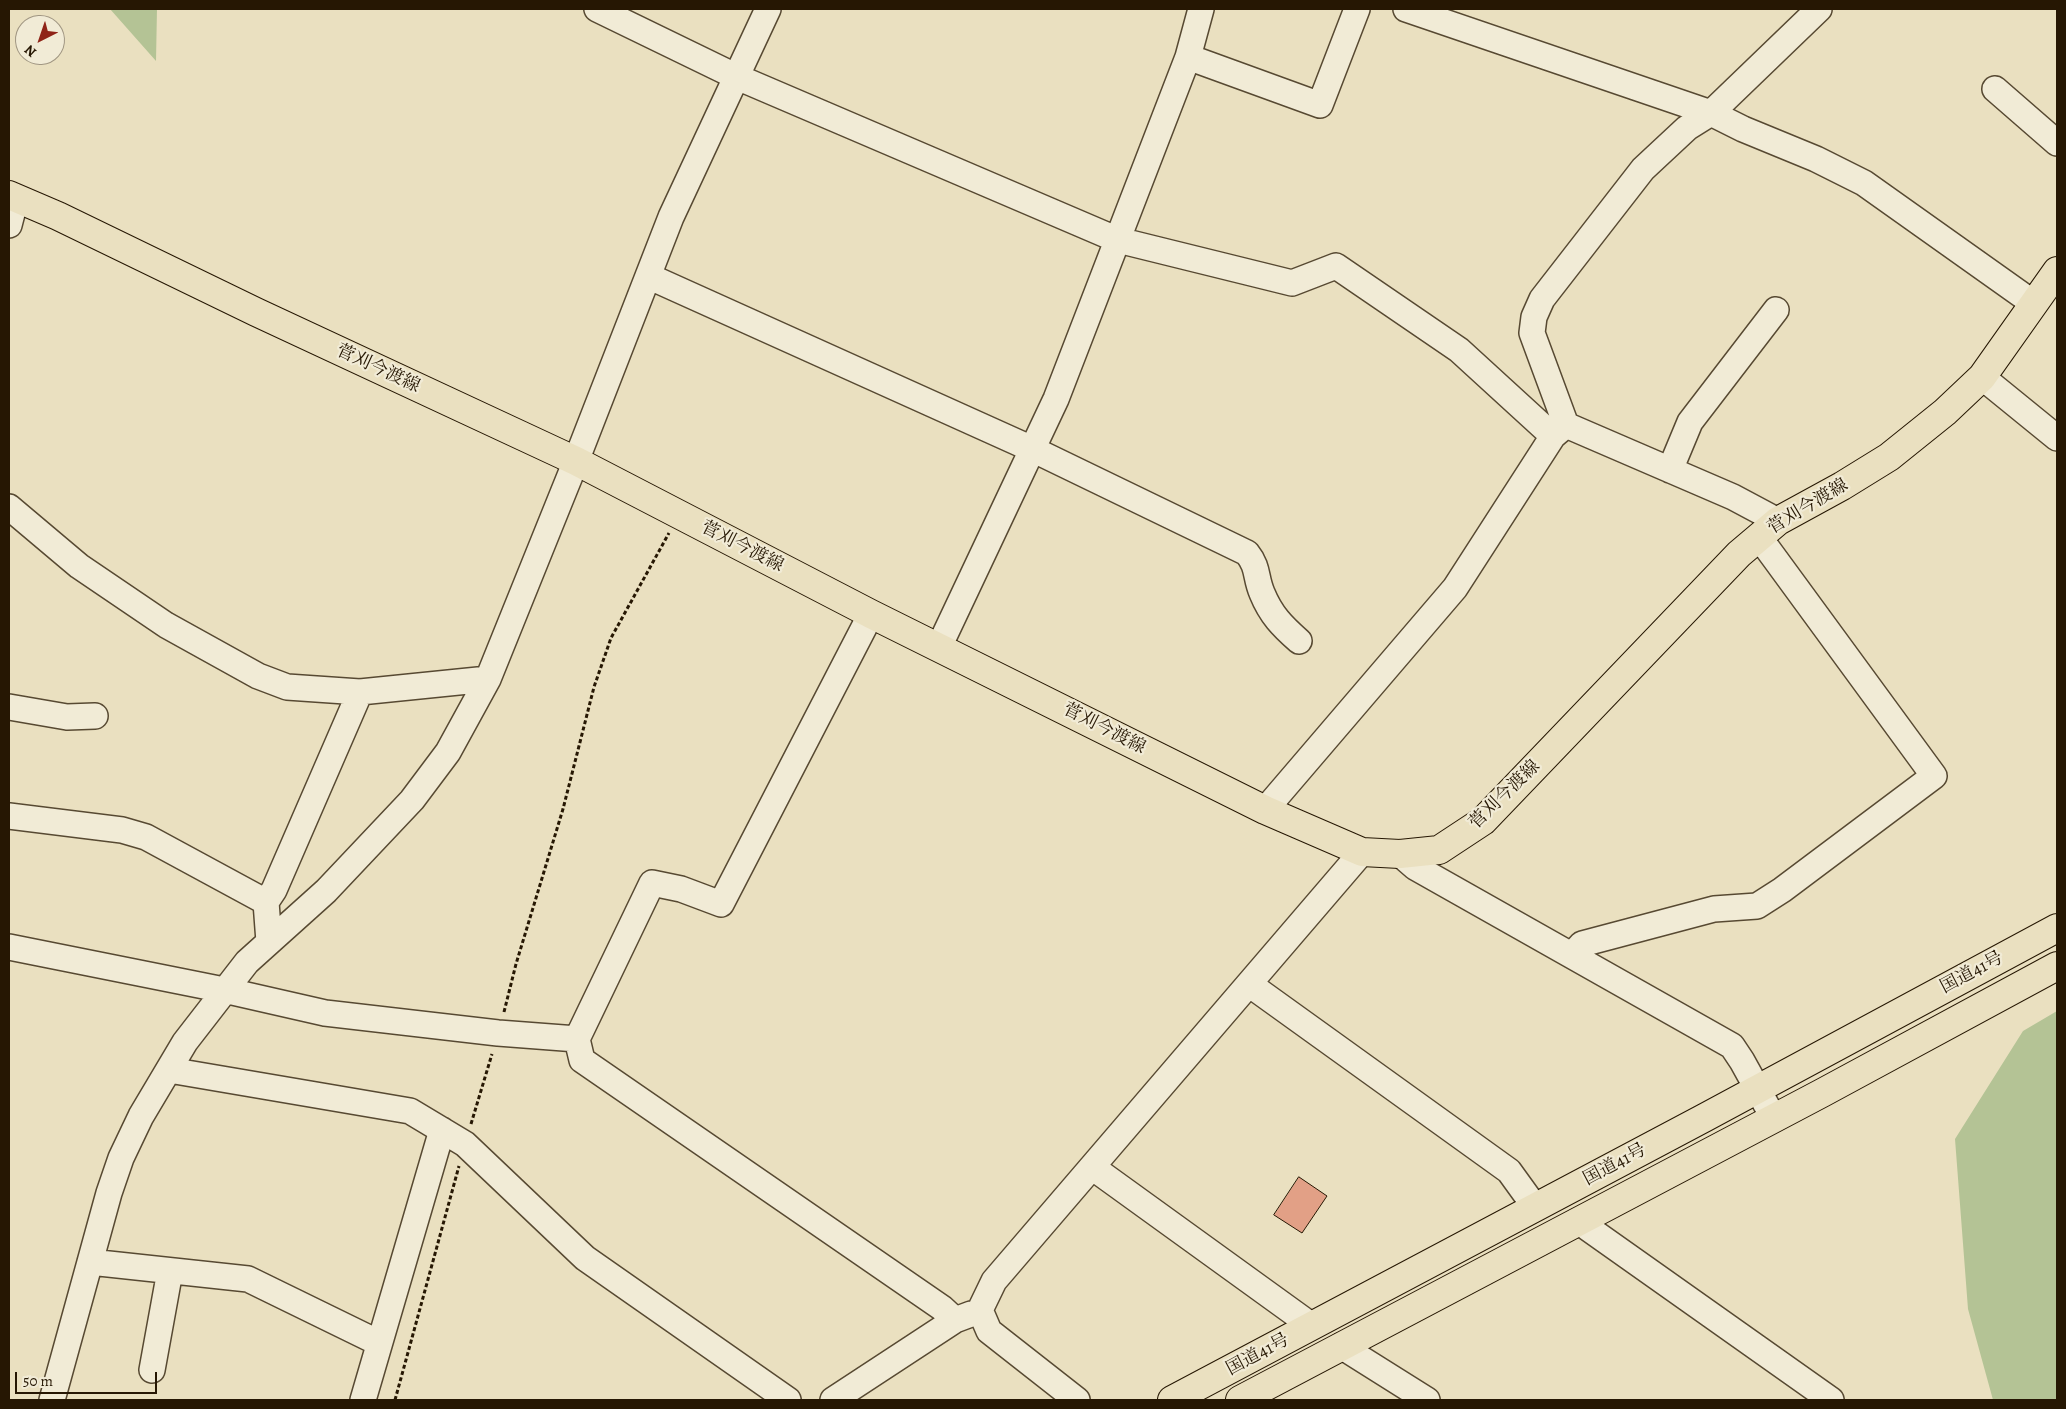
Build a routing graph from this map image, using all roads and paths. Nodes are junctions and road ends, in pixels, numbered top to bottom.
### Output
1 (597, 9) edge
2 (768, 9) edge
3 (1201, 9) edge
4 (1357, 9) edge
5 (1406, 9) edge
6 (1819, 9) edge
7 (1188, 57) junction
8 (737, 77) junction
9 (1995, 89) dead end
10 (1711, 113) junction
11 (2057, 143) edge
12 (12, 197) edge
13 (9, 225) edge
14 (1118, 240) junction
15 (2057, 271) edge
16 (648, 276) junction
17 (2033, 303) junction
18 (1776, 310) dead end
19 (1982, 377) junction
20 (1560, 430) junction
21 (2057, 438) edge
22 (1032, 450) junction
23 (576, 461) junction
24 (1670, 470) junction
25 (9, 507) edge
26 (1769, 529) junction
27 (670, 532) dead end
28 (871, 614) junction
29 (1298, 640) dead end
30 (939, 647) junction
31 (488, 679) junction
32 (360, 692) junction
33 (9, 707) edge
34 (95, 716) dead end
35 (1265, 810) junction
36 (9, 816) edge
37 (1362, 852) junction
38 (1400, 854) junction
39 (266, 902) junction
40 (2057, 928) edge
41 (269, 942) junction
42 (9, 947) edge
43 (1572, 955) junction
44 (2057, 966) edge
45 (1249, 984) junction
46 (224, 990) junction
47 (498, 1033) junction
48 (577, 1039) junction
49 (169, 1070) junction
50 (1757, 1088) junction
51 (1773, 1118) junction
52 (442, 1130) junction
53 (465, 1144) junction
54 (1092, 1167) junction
55 (1536, 1208) junction
56 (1578, 1221) junction
57 (90, 1262) junction
58 (170, 1271) junction
59 (980, 1310) junction
60 (955, 1320) junction
61 (1312, 1326) junction
62 (379, 1344) junction
63 (1341, 1346) junction
64 (152, 1370) dead end
65 (1401, 1394) edge
66 (52, 1400) edge
67 (363, 1400) edge
68 (395, 1400) edge
69 (788, 1400) edge
70 (833, 1400) edge
71 (1077, 1400) edge
72 (1172, 1400) edge
73 (1240, 1400) edge
74 (1427, 1400) edge
75 (1831, 1400) edge

1 - 8 street
2 - 8 street
3 - 7 street
4 - 7 street
5 - 10 street
6 - 10 street
7 - 14 street
8 - 14 street
8 - 16 street
9 - 11 street
10 - 17 street
10 - 20 street
12 - 13 street
12 - 23 main road, 菅刈今渡線
14 - 20 street
14 - 22 street
15 - 17 main road, 菅刈今渡線
16 - 22 street
16 - 23 street
17 - 19 main road, 菅刈今渡線
18 - 24 street
19 - 21 street
19 - 26 main road, 菅刈今渡線
20 - 24 street
20 - 35 street
22 - 29 street
22 - 30 street
23 - 28 main road, 菅刈今渡線
23 - 31 street
24 - 26 street
25 - 32 street
26 - 38 main road, 菅刈今渡線
26 - 43 street
27 - 47 path
28 - 30 main road, 菅刈今渡線
28 - 48 street
30 - 35 main road, 菅刈今渡線
31 - 32 street
31 - 41 street
32 - 39 street
33 - 34 street
35 - 37 main road, 菅刈今渡線
36 - 39 street
37 - 38 main road, 菅刈今渡線
37 - 45 street
38 - 43 street
39 - 41 street
40 - 50 main road, 国道41号
41 - 46 street
42 - 46 street
43 - 50 street
44 - 51 main road, 国道41号
45 - 54 street
45 - 55 street
46 - 47 street
46 - 49 street
47 - 48 street
47 - 53 path
48 - 60 street
49 - 52 street
49 - 57 street
50 - 51 street
50 - 55 main road, 国道41号
51 - 56 main road, 国道41号
52 - 53 street
52 - 62 street
53 - 68 path
53 - 69 street
54 - 59 street
54 - 61 street
55 - 61 main road, 国道41号
56 - 63 main road, 国道41号
56 - 75 street
57 - 58 street
57 - 66 street
58 - 62 street
58 - 64 street
59 - 60 street
59 - 71 street
60 - 70 street
61 - 72 main road, 国道41号
62 - 67 street
63 - 65 street
63 - 73 main road, 国道41号
65 - 74 street

